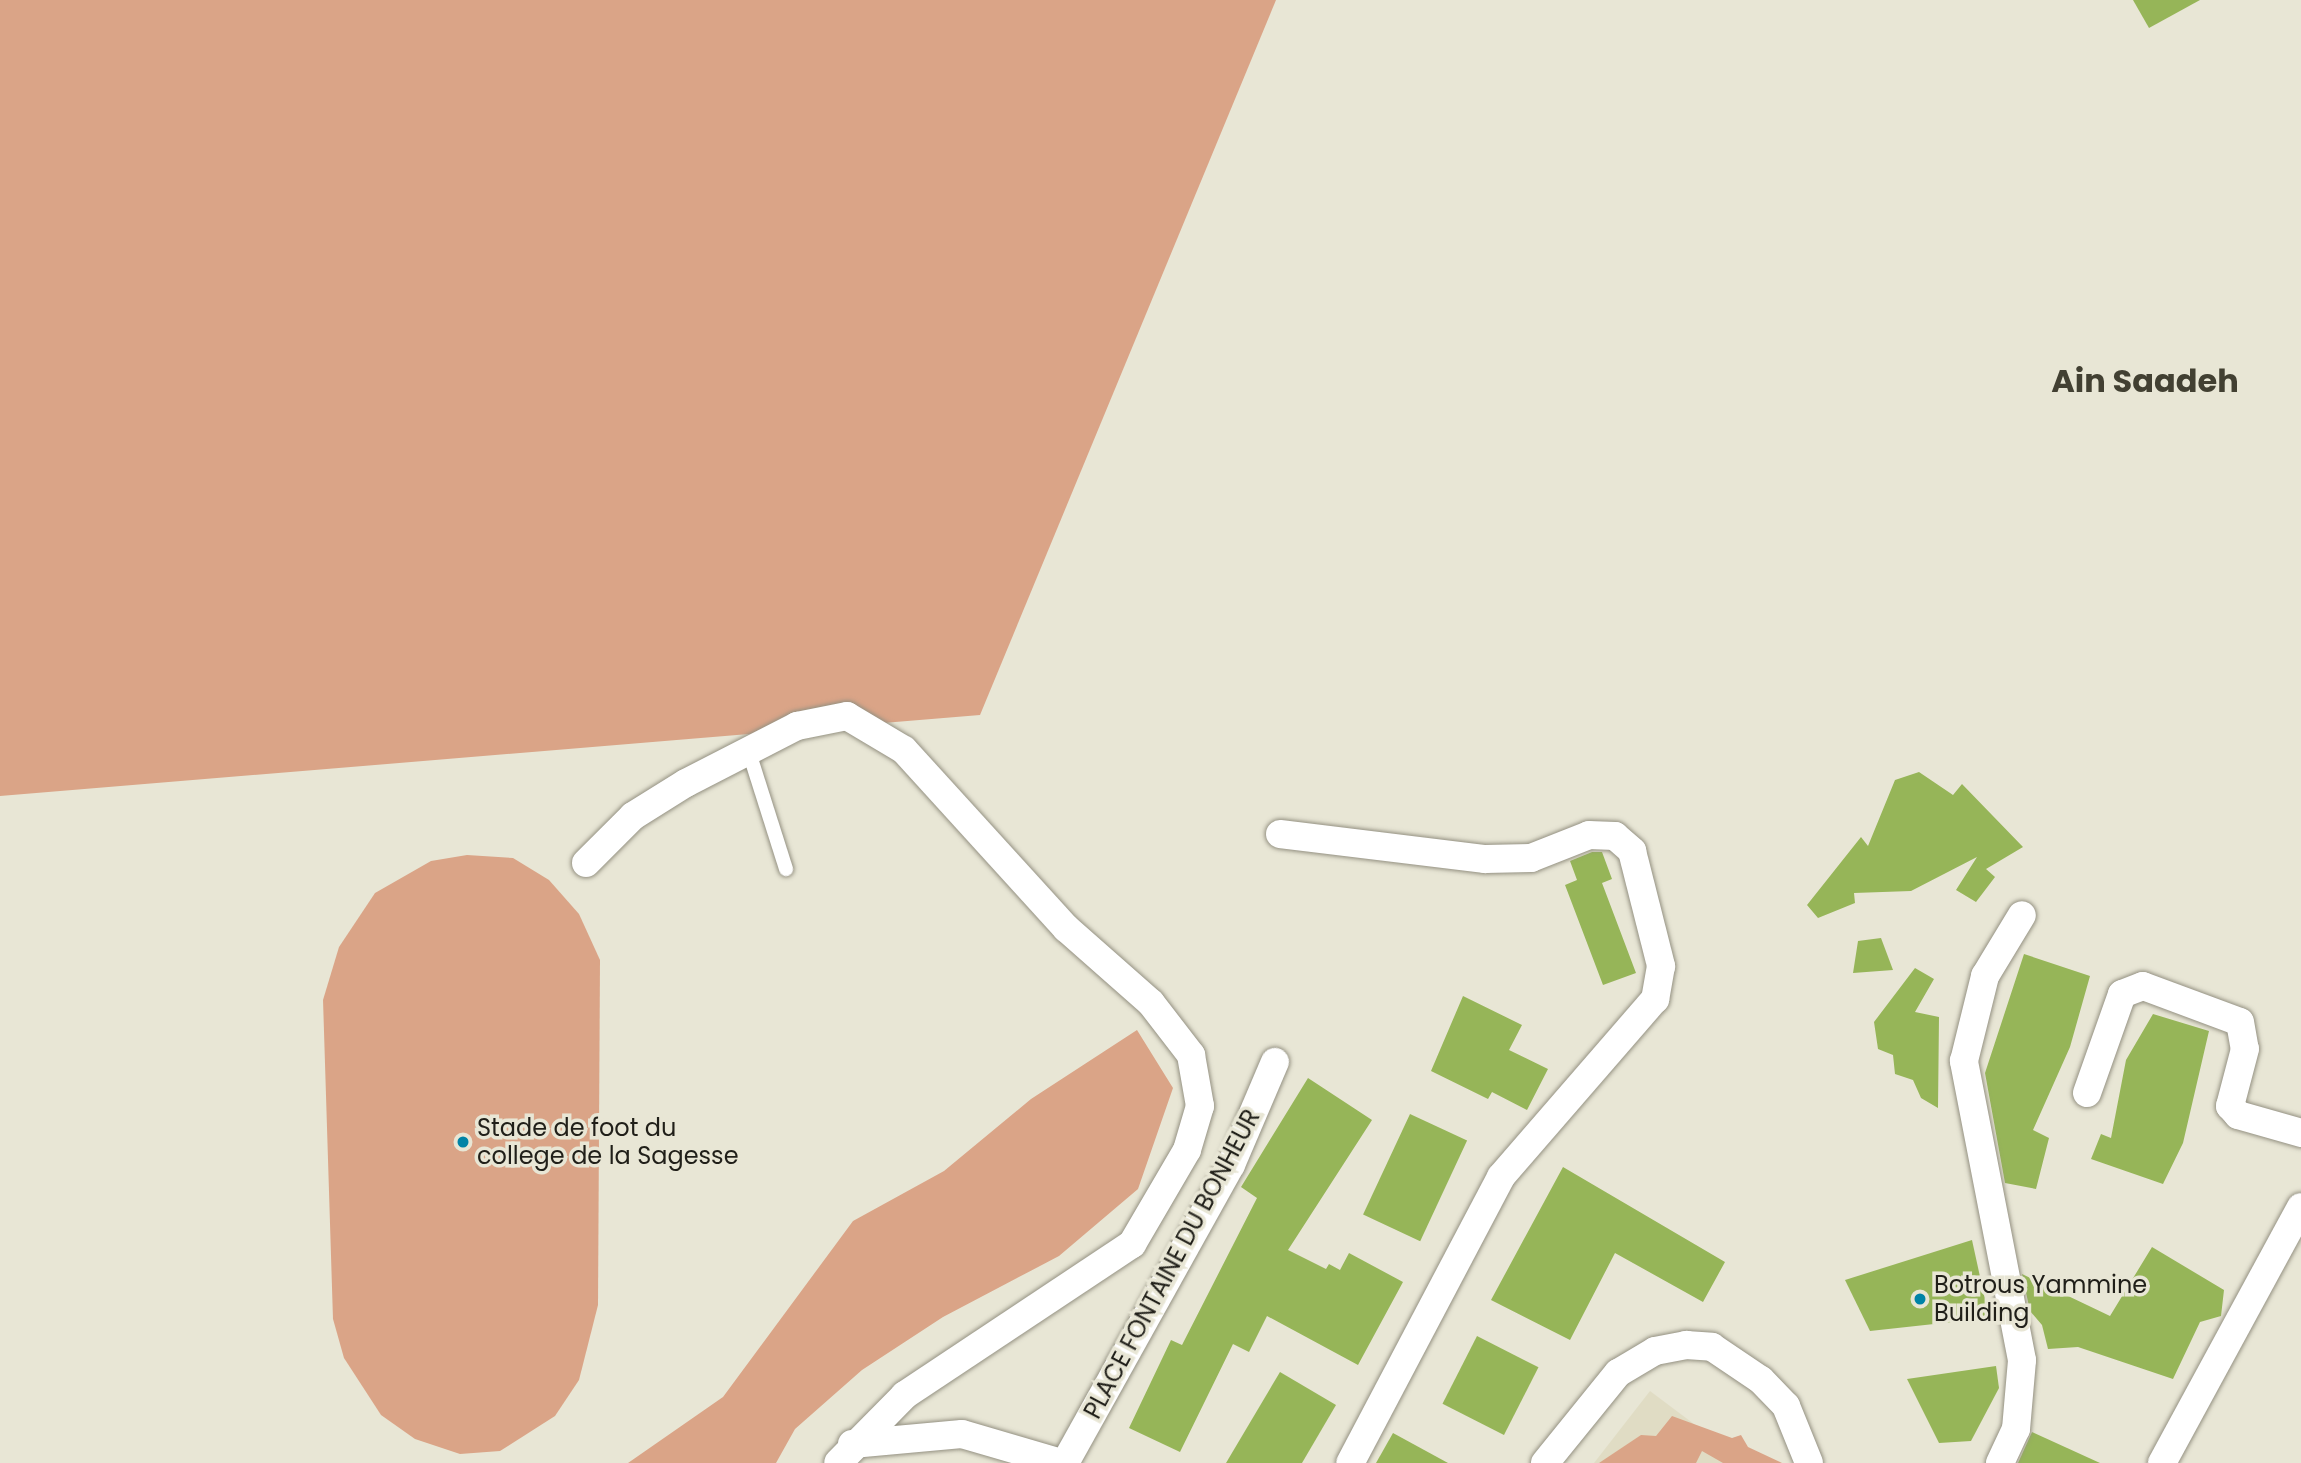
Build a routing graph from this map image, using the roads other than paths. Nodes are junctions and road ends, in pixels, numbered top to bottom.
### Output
1 (748, 749) junction
2 (1280, 834) dead end
3 (586, 863) dead end
4 (786, 869) dead end
5 (2022, 915) dead end
6 (1275, 1062) dead end
7 (2087, 1093) dead end
8 (2301, 1133) edge
9 (2301, 1207) edge
10 (845, 1454) edge
11 (1063, 1463) edge
12 (1350, 1463) edge
13 (1545, 1463) edge
14 (1809, 1463) edge
15 (2000, 1463) edge
16 (2162, 1463) edge

1 - 3 street, PLACE FONTAINE DU BONHEUR
1 - 4 lane
1 - 10 street, PLACE FONTAINE DU BONHEUR
2 - 12 street
5 - 15 street
6 - 11 street, PLACE FONTAINE DU BONHEUR
7 - 8 street
9 - 16 street
10 - 11 street
13 - 14 street

